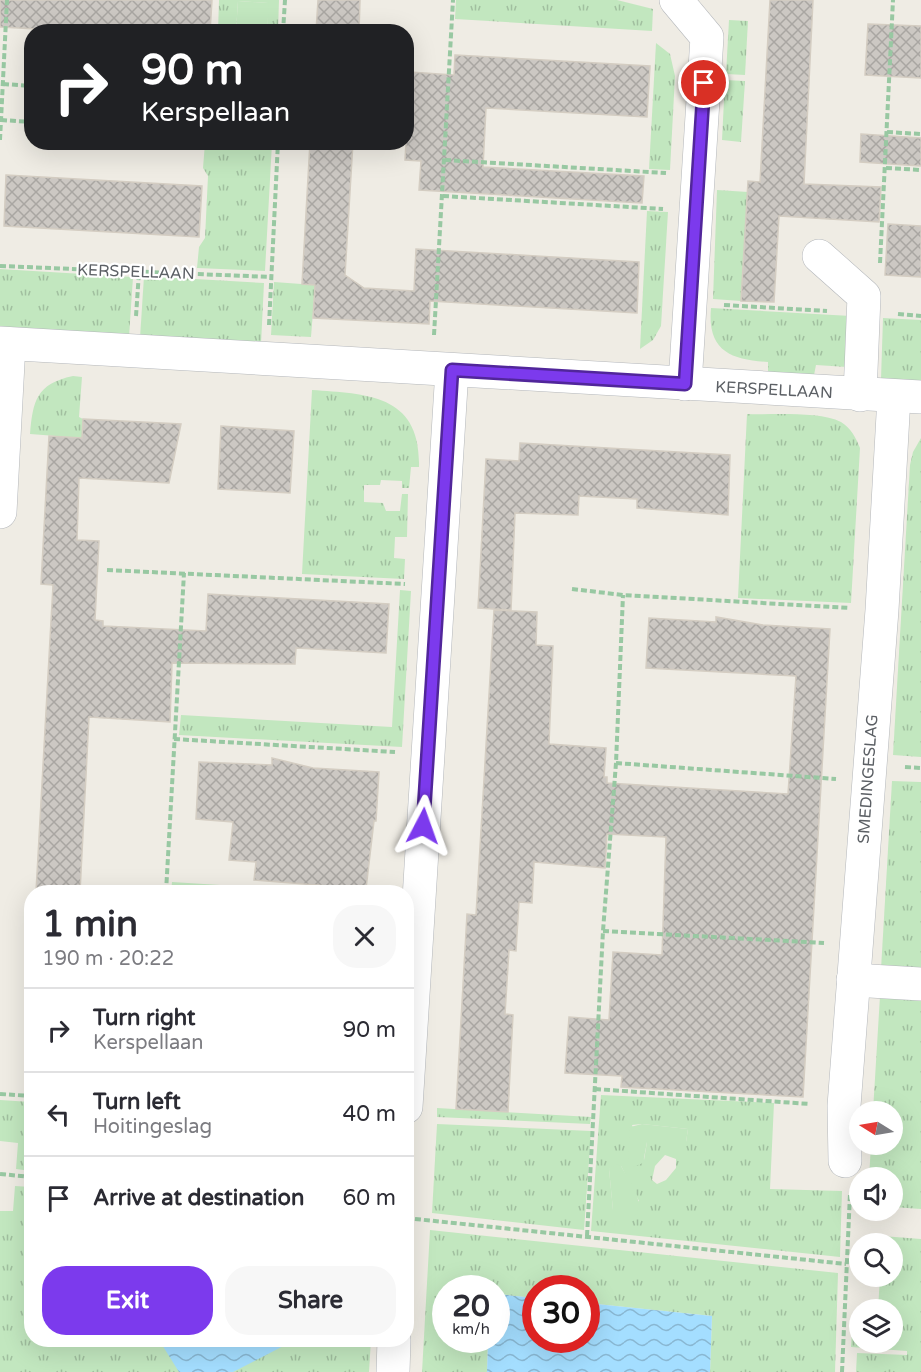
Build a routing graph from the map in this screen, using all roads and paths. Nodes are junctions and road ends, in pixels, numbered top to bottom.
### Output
1 (7, 0) edge
2 (285, 0) edge
3 (453, 0) edge
4 (676, 0) edge
5 (893, 0) edge
6 (284, 24) edge
7 (3, 84) junction
8 (24, 85) edge
9 (1, 120) edge
10 (24, 121) edge
11 (887, 132) junction
12 (921, 134) edge
13 (0, 140) edge
14 (278, 150) edge
15 (445, 160) junction
16 (886, 168) junction
17 (921, 170) edge
18 (697, 175) junction
19 (443, 195) junction
20 (695, 211) junction
21 (819, 256) dead end
22 (0, 266) edge
23 (880, 268) dead end
24 (140, 272) junction
25 (271, 277) junction
26 (690, 303) junction
27 (864, 312) junction
28 (921, 315) edge
29 (5, 344) edge
30 (134, 351) junction
31 (267, 359) junction
32 (442, 369) junction
33 (685, 384) junction
34 (860, 395) junction
35 (908, 397) edge
36 (0, 512) edge
37 (107, 570) dead end
38 (184, 573) junction
39 (439, 585) junction
40 (572, 589) dead end
41 (623, 595) junction
42 (882, 610) junction
43 (174, 739) junction
44 (428, 754) junction
45 (616, 763) junction
46 (867, 781) junction
47 (166, 885) edge
48 (603, 931) junction
49 (855, 945) junction
50 (414, 979) edge
51 (853, 980) junction
52 (921, 984) edge
53 (595, 1089) junction
54 (0, 1094) edge
55 (24, 1096) edge
56 (844, 1106) junction
57 (845, 1161) joint
58 (0, 1174) edge
59 (24, 1176) edge
60 (414, 1219) edge
61 (587, 1236) junction
62 (846, 1264) junction
63 (394, 1347) edge
64 (393, 1372) edge
65 (842, 1372) edge

1 - 7 path
2 - 6 path
3 - 15 path
4 - 18 street
5 - 11 path
7 - 8 path
7 - 9 path
9 - 10 path
9 - 13 path
11 - 12 path
11 - 16 path
14 - 25 path
15 - 18 path
15 - 19 path
16 - 17 path
16 - 23 path
18 - 20 street
19 - 20 path
19 - 32 path
20 - 26 street
21 - 27 street
22 - 24 path, KERSPELLAAN
24 - 25 path, KERSPELLAAN
24 - 30 path
25 - 31 path
26 - 27 path
26 - 33 street
27 - 28 path
27 - 34 street
29 - 30 street, KERSPELLAAN
29 - 36 street
30 - 31 street, KERSPELLAAN
31 - 32 street, KERSPELLAAN
32 - 33 street, KERSPELLAAN
32 - 39 street
33 - 34 street, KERSPELLAAN
34 - 35 street, KERSPELLAAN
35 - 42 street, SMEDINGESLAG
37 - 38 path
38 - 39 path
38 - 43 path
39 - 44 street
40 - 41 path
41 - 42 path
41 - 45 path
42 - 46 street, SMEDINGESLAG
43 - 44 path
43 - 47 path
44 - 50 street
45 - 46 path
45 - 48 path
46 - 49 street, SMEDINGESLAG
48 - 49 path
48 - 53 path
49 - 51 street, SMEDINGESLAG
51 - 52 street
51 - 56 street, SMEDINGESLAG
53 - 56 path
53 - 61 path
54 - 55 path
56 - 57 street, SMEDINGESLAG
57 - 62 path
58 - 59 path
60 - 61 path
61 - 62 path
62 - 65 path
63 - 64 street

